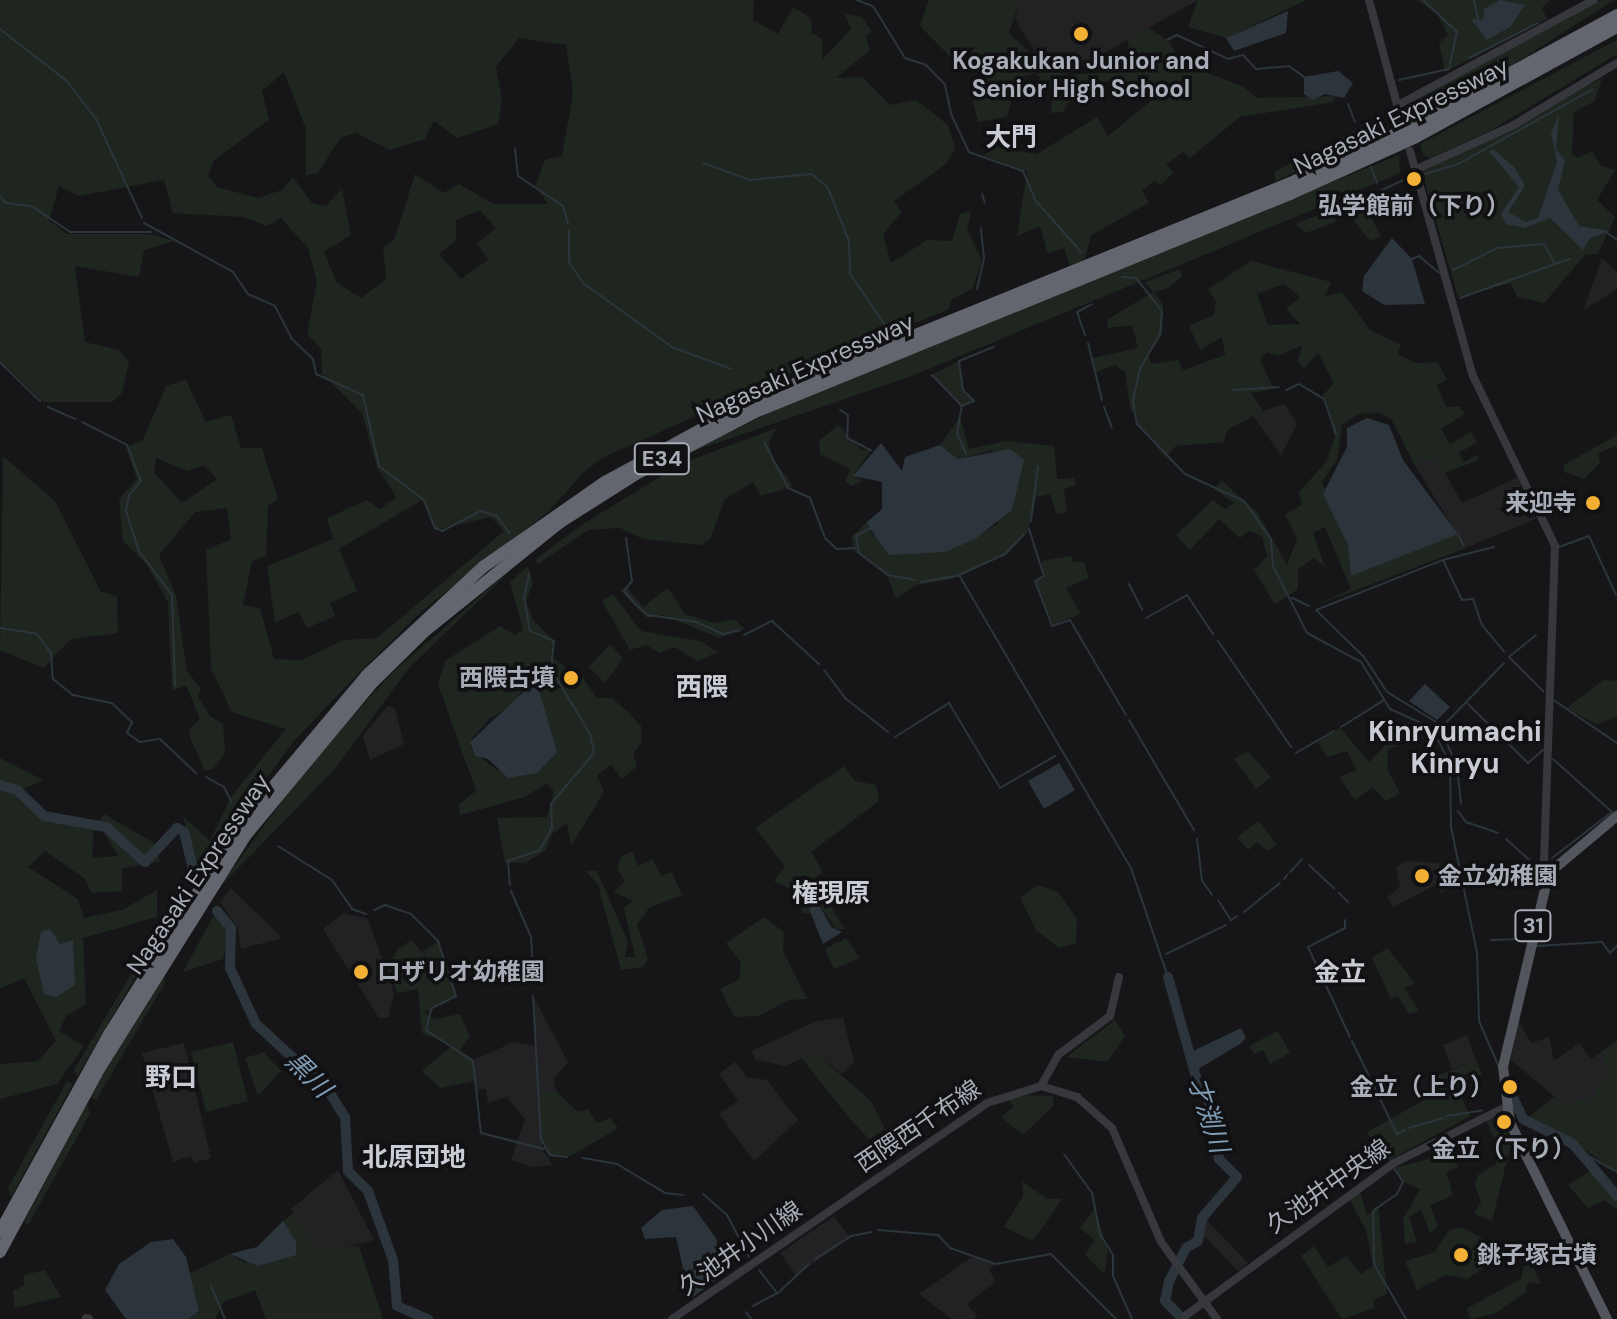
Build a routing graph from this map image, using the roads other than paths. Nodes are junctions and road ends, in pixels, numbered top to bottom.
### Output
1 (1369, 0) edge
2 (1594, 0) edge
3 (1617, 5) edge
4 (1617, 15) edge
5 (1617, 27) edge
6 (1617, 63) edge
7 (1501, 81) junction
8 (1398, 105) junction
9 (1402, 123) dead end
10 (1410, 151) dead end
11 (1417, 169) junction
12 (1617, 816) edge
13 (1549, 873) junction
14 (1119, 977) dead end
15 (1041, 1086) junction
16 (1506, 1107) junction
17 (830, 1210) joint
18 (0, 1232) edge
19 (0, 1252) edge
20 (1204, 1301) junction
21 (1185, 1316) dead end
22 (672, 1319) edge
23 (1217, 1319) edge
24 (1607, 1319) edge

1 - 8 street
2 - 8 street
3 - 7 highway
4 - 7 highway, Nagasaki Expressway / E34
5 - 19 highway, Nagasaki Expressway / E34
6 - 11 street
7 - 18 highway, Nagasaki Expressway / E34
8 - 9 street
10 - 11 street
11 - 13 street
12 - 13 main road, 31
13 - 16 main road, 31
14 - 15 street
15 - 17 street, 西隈西千布線
15 - 20 street
16 - 20 street, 久池井中央線
16 - 24 main road, 31
17 - 22 street, 久池井小川線
20 - 21 street, 久池井中央線
20 - 23 street

